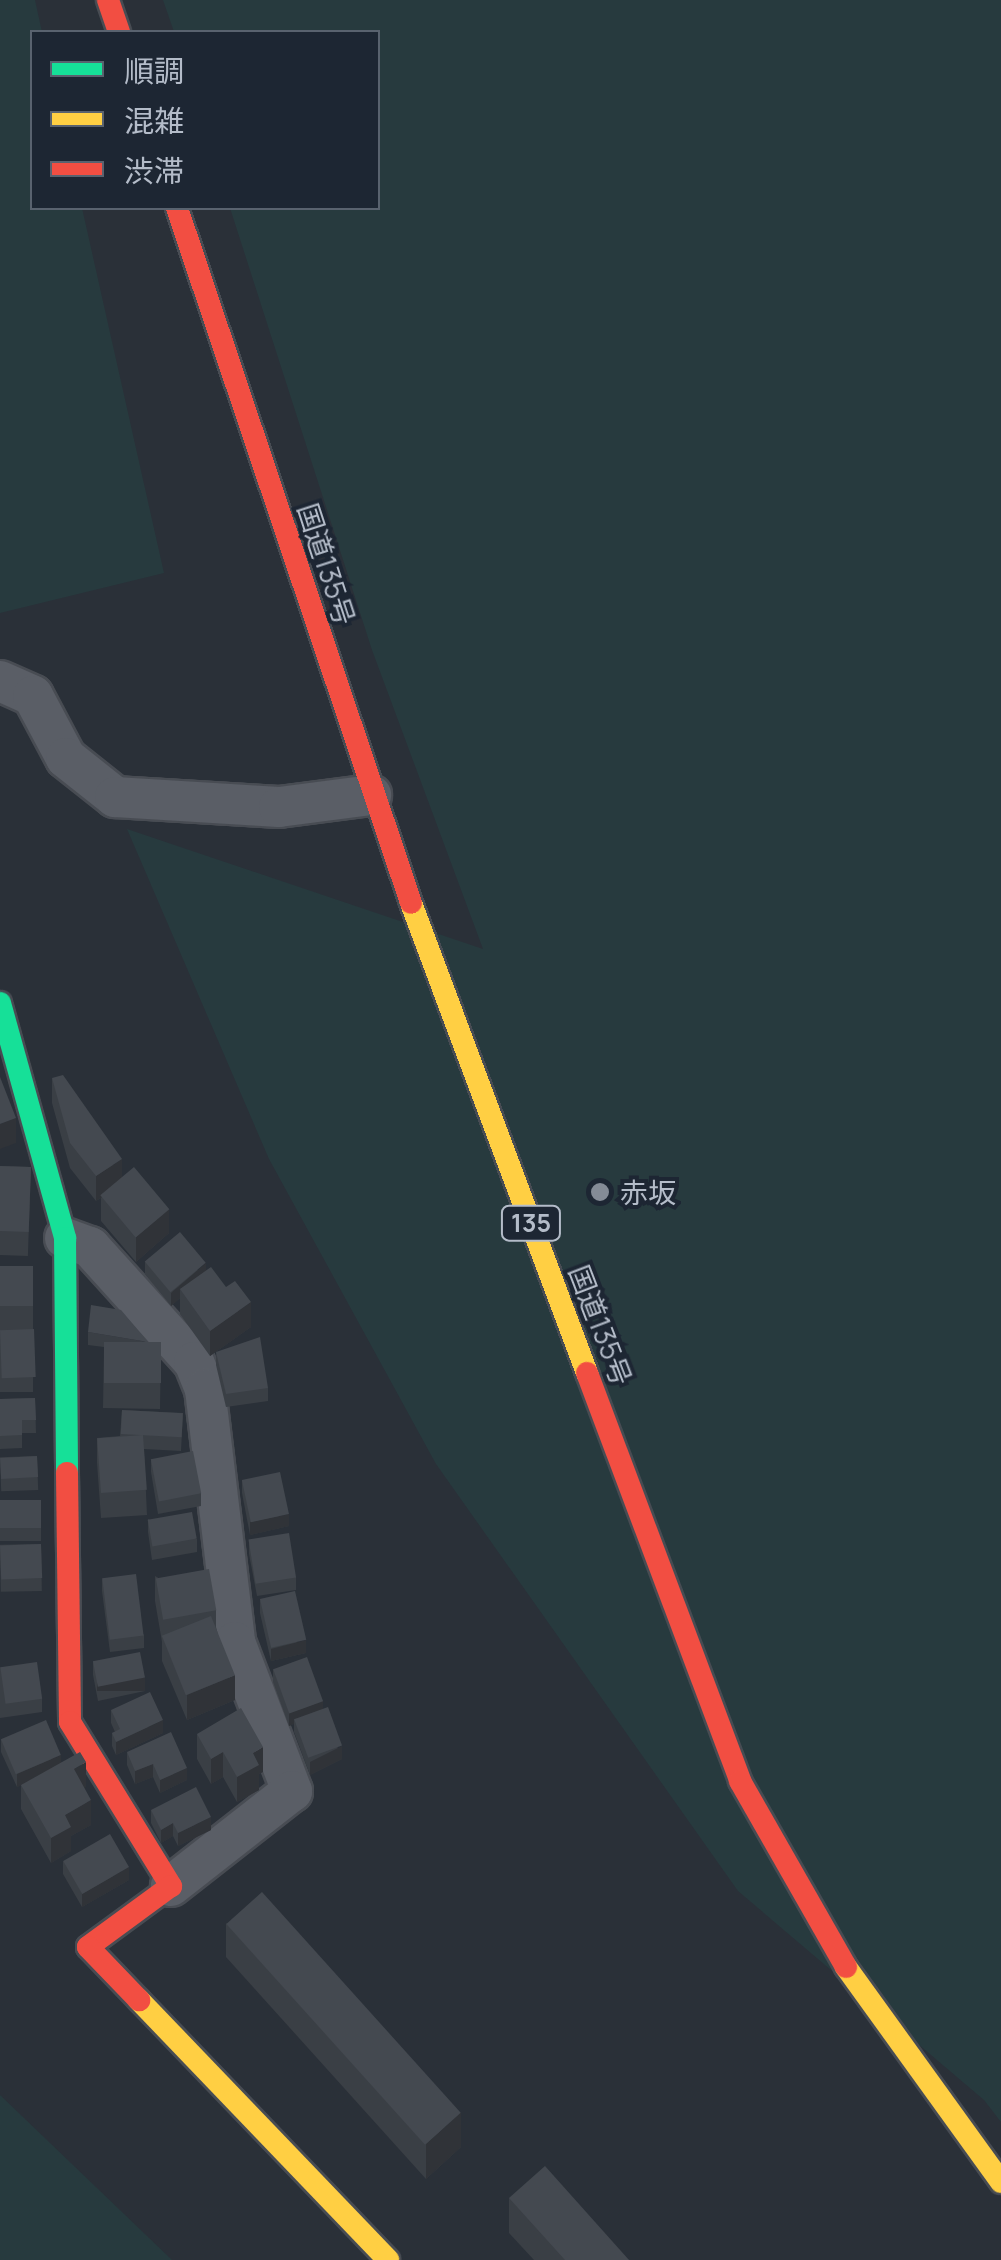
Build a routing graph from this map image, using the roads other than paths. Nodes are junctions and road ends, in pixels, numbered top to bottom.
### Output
1 (108, 0) edge
2 (118, 30) edge
3 (178, 210) edge
4 (0, 651) edge
5 (17, 688) edge
6 (372, 796) junction
7 (0, 1002) edge
8 (65, 1238) junction
9 (171, 1886) junction
10 (1001, 2182) edge
11 (388, 2260) edge

1 - 2 main road
3 - 6 main road, 国道135号 / 135
4 - 5 street
5 - 6 street
6 - 10 main road, 国道135号 / 135
7 - 8 main road
8 - 9 main road
8 - 9 street
9 - 11 main road

